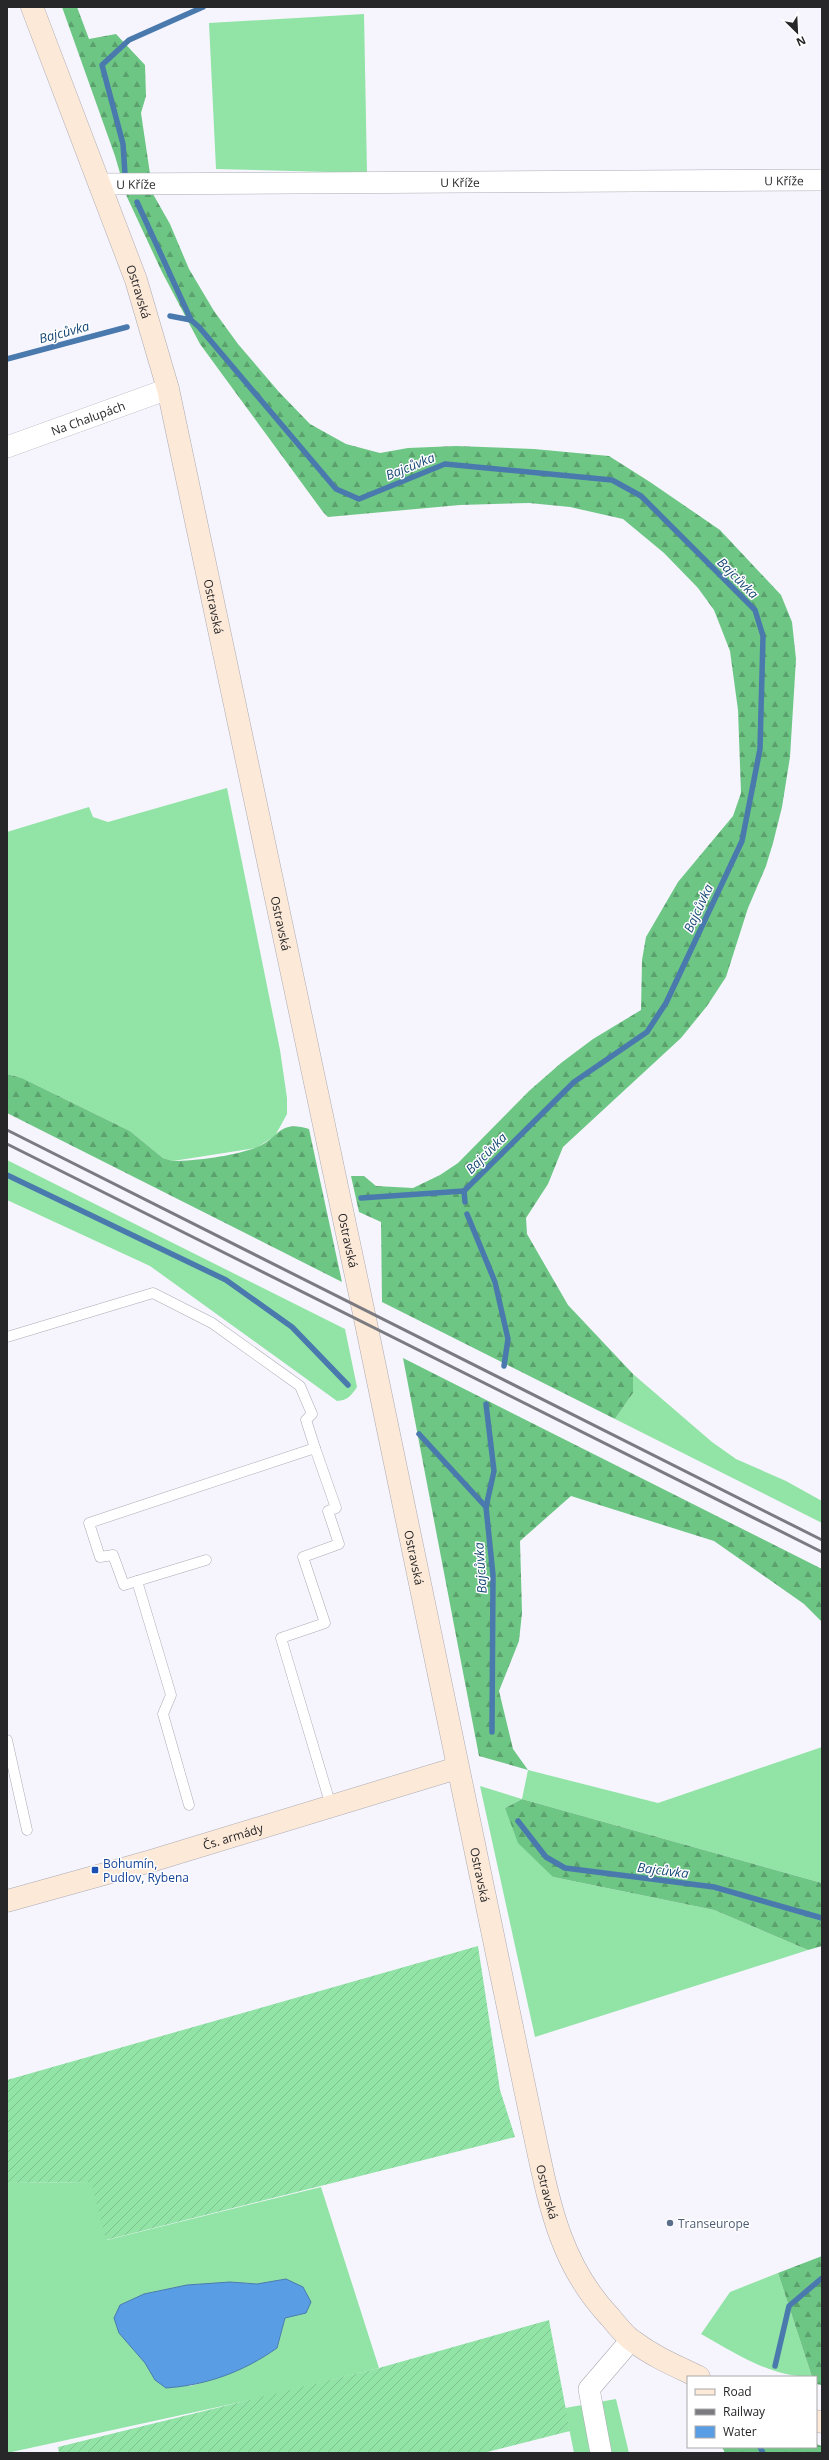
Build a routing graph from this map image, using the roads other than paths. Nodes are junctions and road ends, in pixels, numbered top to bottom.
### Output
1 (32, 7) edge
2 (822, 180) edge
3 (99, 184) junction
4 (168, 389) junction
5 (7, 446) edge
6 (7, 1337) edge
7 (315, 1448) junction
8 (206, 1560) dead end
9 (137, 1581) junction
10 (7, 1740) edge
11 (458, 1768) junction
12 (189, 1806) dead end
13 (331, 1806) junction
14 (26, 1830) dead end
15 (7, 1901) edge
16 (631, 2340) junction
17 (698, 2376) edge
18 (601, 2453) edge

1 - 3 main road, Ostravská
2 - 3 street, U Kříže
3 - 4 main road, Ostravská
4 - 5 street, Na Chalupách
4 - 11 main road, Ostravská
6 - 7 lane
7 - 9 lane
7 - 13 lane
8 - 9 lane
9 - 12 lane
10 - 14 lane
11 - 13 main road, Čs. armády
11 - 16 main road, Ostravská
13 - 15 main road, Čs. armády
16 - 17 main road, Ostravská
16 - 18 street

